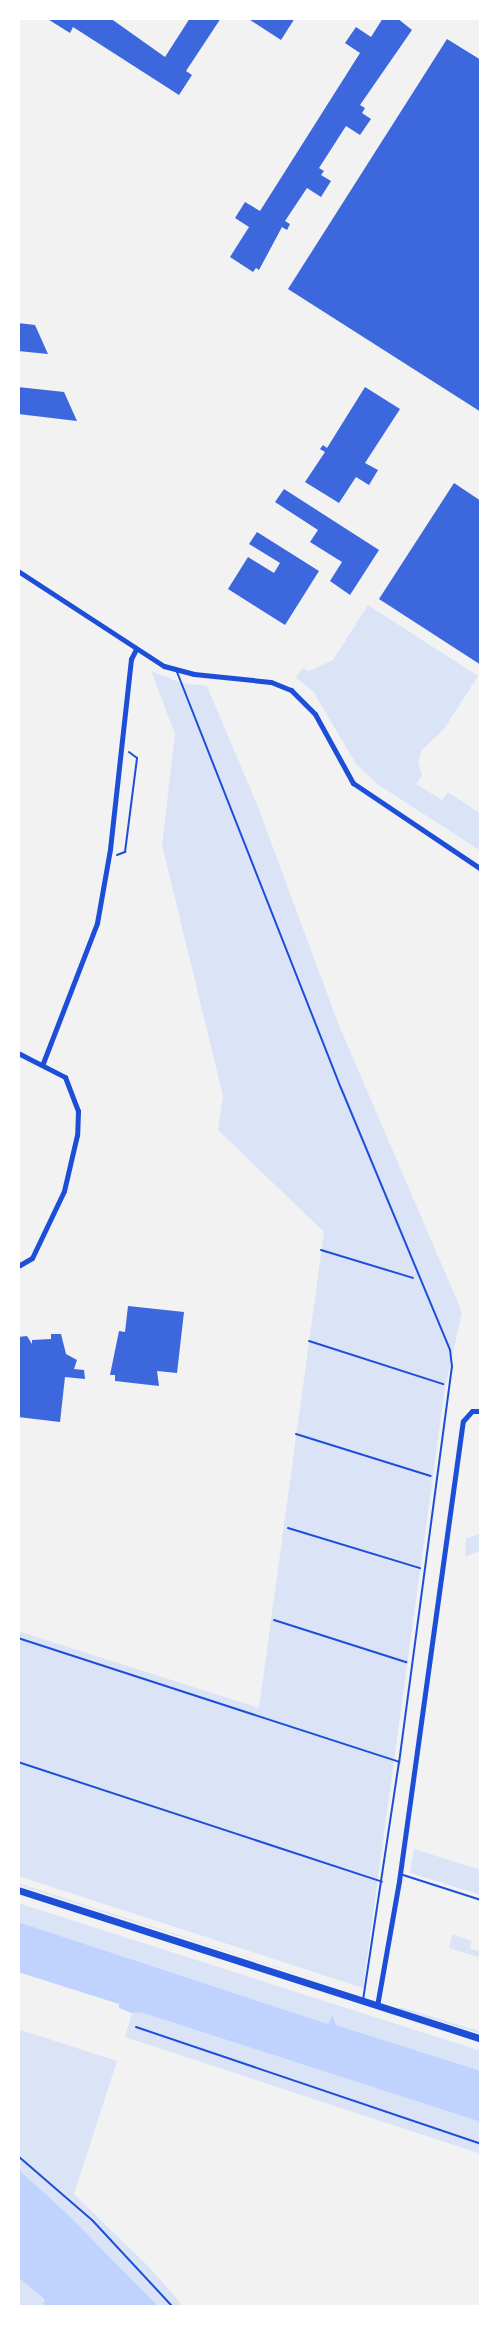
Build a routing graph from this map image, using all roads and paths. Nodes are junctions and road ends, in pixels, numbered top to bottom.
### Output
1 (18, 571) edge
2 (136, 649) junction
3 (176, 670) junction
4 (122, 746) junction
5 (109, 858) junction
6 (481, 869) edge
7 (18, 1053) edge
8 (43, 1063) junction
9 (321, 1250) dead end
10 (18, 1266) edge
11 (421, 1281) junction
12 (309, 1341) dead end
13 (449, 1386) junction
14 (481, 1411) edge
15 (297, 1434) dead end
16 (436, 1478) junction
17 (288, 1528) dead end
18 (424, 1569) junction
19 (274, 1620) dead end
20 (18, 1638) edge
21 (412, 1664) junction
22 (18, 1762) edge
23 (399, 1762) junction
24 (400, 1874) junction
25 (382, 1882) junction
26 (18, 1890) edge
27 (481, 1900) edge
28 (362, 2001) junction
29 (377, 2006) junction
30 (136, 2027) dead end
31 (481, 2039) edge
32 (481, 2144) edge
33 (18, 2156) edge
34 (173, 2307) edge

1 - 2 street
2 - 3 street
2 - 4 street
3 - 6 street
3 - 11 lane
4 - 5 street
4 - 5 path
5 - 8 street
7 - 8 street
8 - 10 street
9 - 11 path
11 - 13 lane
12 - 13 path
13 - 16 lane
14 - 24 street
15 - 16 path
16 - 18 lane
17 - 18 path
18 - 21 lane
19 - 21 path
20 - 23 lane
21 - 23 lane
22 - 25 lane
23 - 25 lane
24 - 27 lane
24 - 29 street
25 - 28 lane
26 - 28 main road
28 - 29 main road
29 - 31 main road
30 - 32 lane
33 - 34 lane

